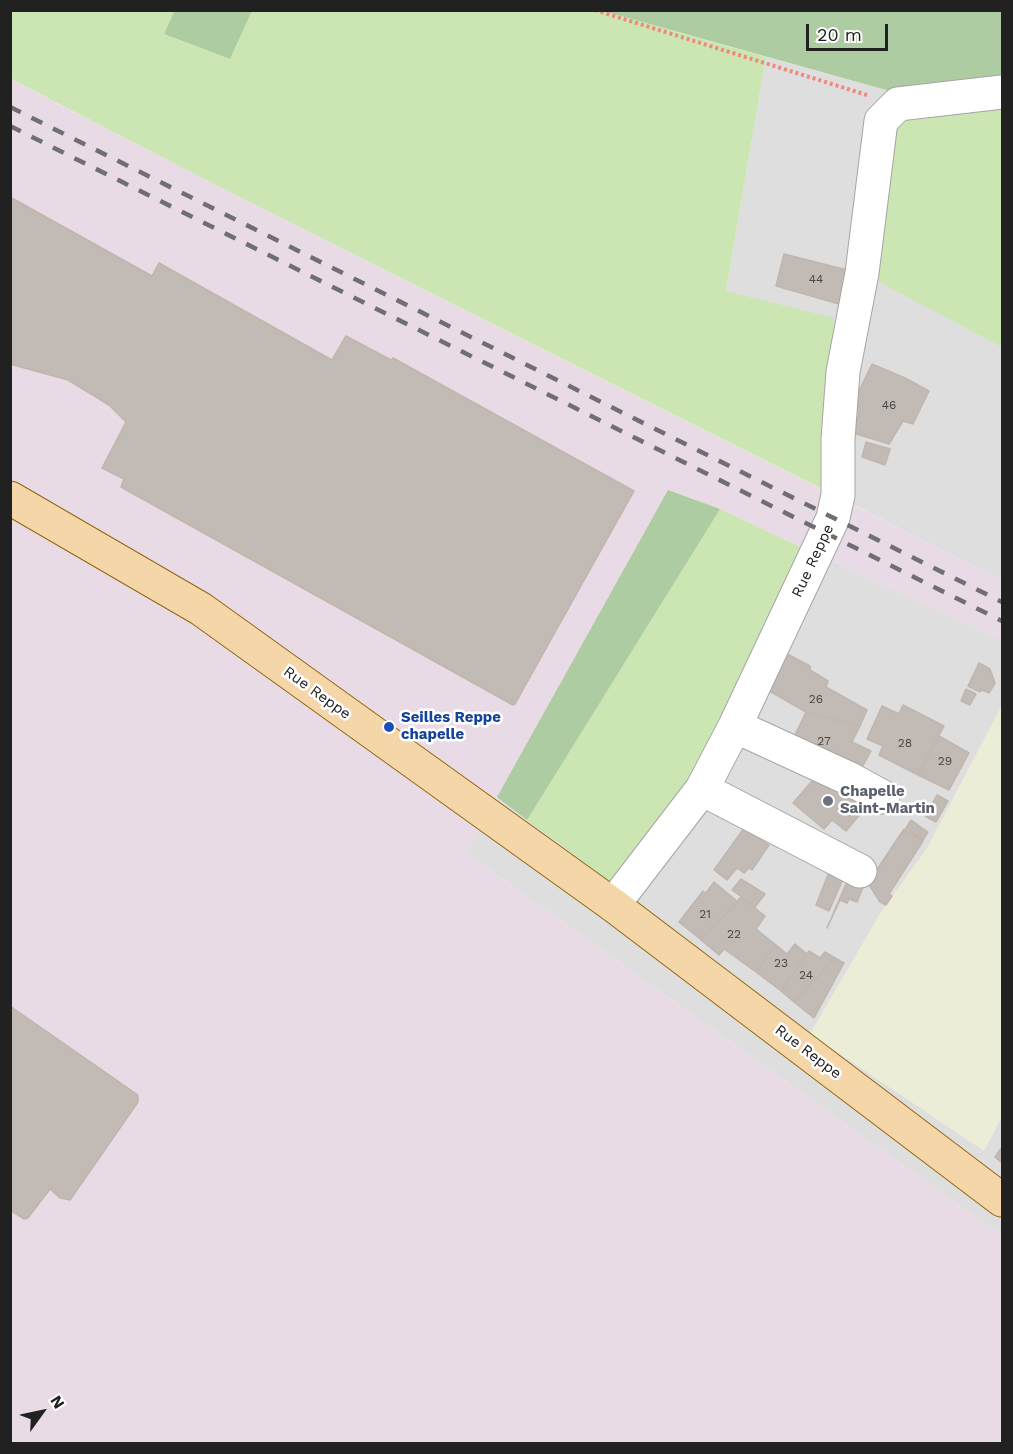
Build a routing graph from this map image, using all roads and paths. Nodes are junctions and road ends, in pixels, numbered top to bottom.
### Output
1 (595, 10) edge
2 (1002, 92) edge
3 (898, 104) junction
4 (10, 498) edge
5 (735, 726) junction
6 (702, 789) junction
7 (883, 797) dead end
8 (860, 871) dead end
9 (613, 905) junction
10 (1002, 1200) edge

1 - 3 path
2 - 3 street
3 - 5 street, Rue Reppe
4 - 9 main road, Rue Reppe
5 - 6 street, Rue Reppe
5 - 7 street
6 - 8 street
6 - 9 street, Rue Reppe
9 - 10 main road, Rue Reppe

